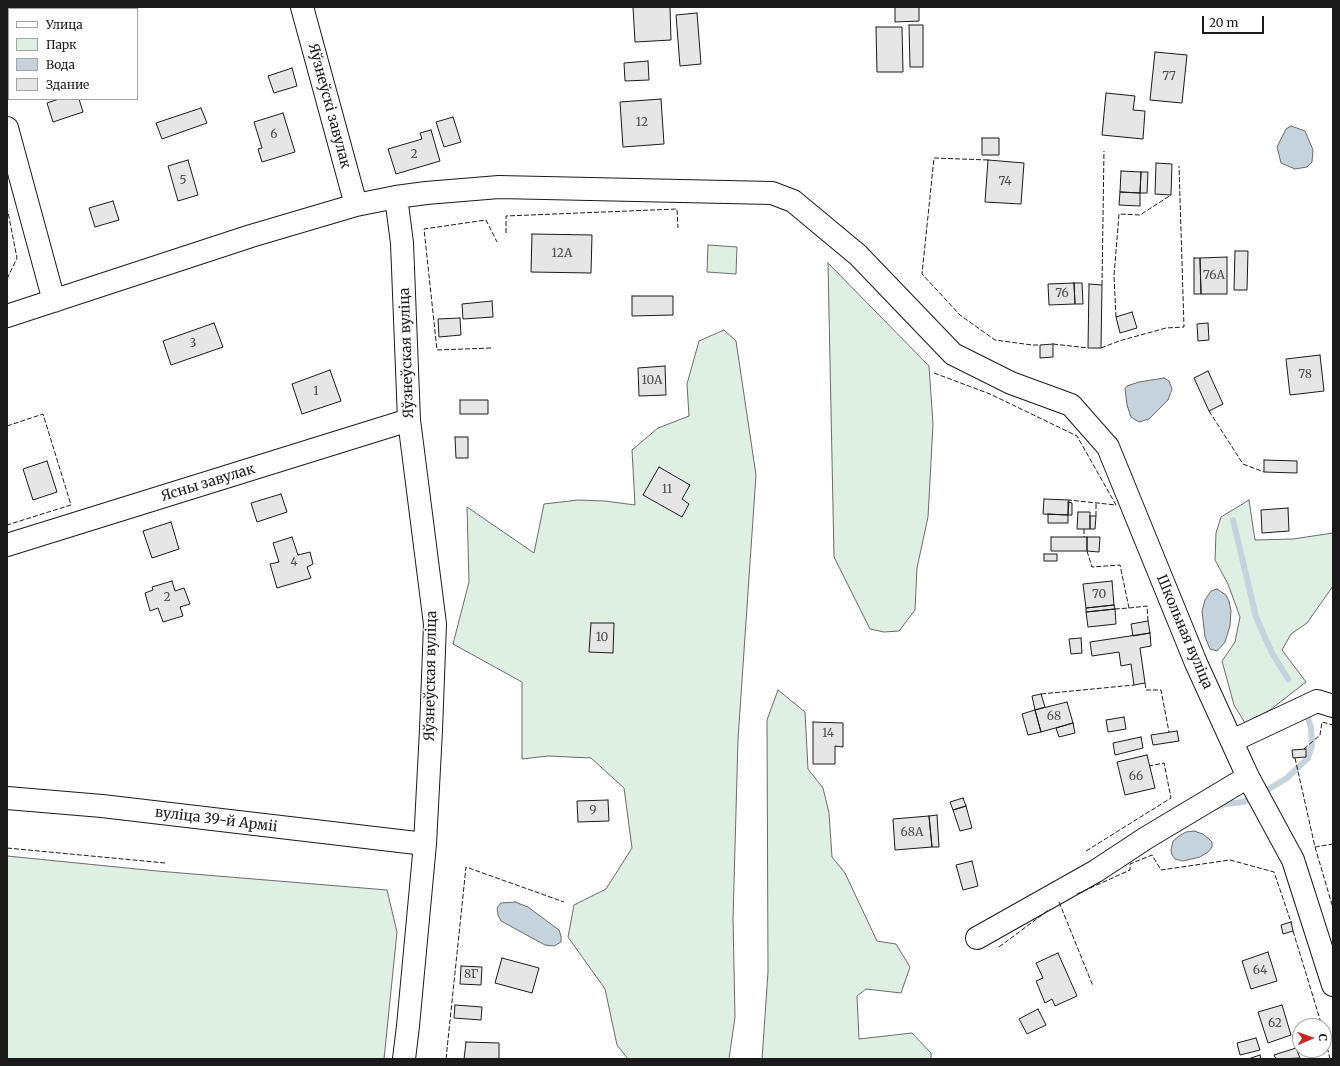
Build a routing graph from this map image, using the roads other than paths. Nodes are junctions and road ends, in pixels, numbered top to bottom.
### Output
1 (302, 7) edge
2 (7, 128) edge
3 (396, 198) junction
4 (356, 205) junction
5 (54, 301) junction
6 (7, 316) edge
7 (409, 420) junction
8 (7, 545) edge
9 (1333, 706) edge
10 (1232, 741) junction
11 (1248, 777) junction
12 (7, 798) edge
13 (424, 844) junction
14 (978, 938) dead end
15 (1333, 985) edge
16 (404, 1059) edge

1 - 4 street, Яўзнеўскі завулак
2 - 5 street
3 - 4 street, Школьная вуліца
3 - 7 street, Яўзнеўская вуліца
3 - 10 street, Школьная вуліца
4 - 5 street, Школьная вуліца
5 - 6 street, Школьная вуліца
7 - 8 street, Ясны завулак
7 - 13 street, Яўзнеўская вуліца
9 - 10 street
10 - 11 street, Школьная вуліца
11 - 14 street
11 - 15 street, Школьная вуліца
12 - 13 street, вуліца 39-й Арміі
13 - 16 street, Яўзнеўская вуліца

